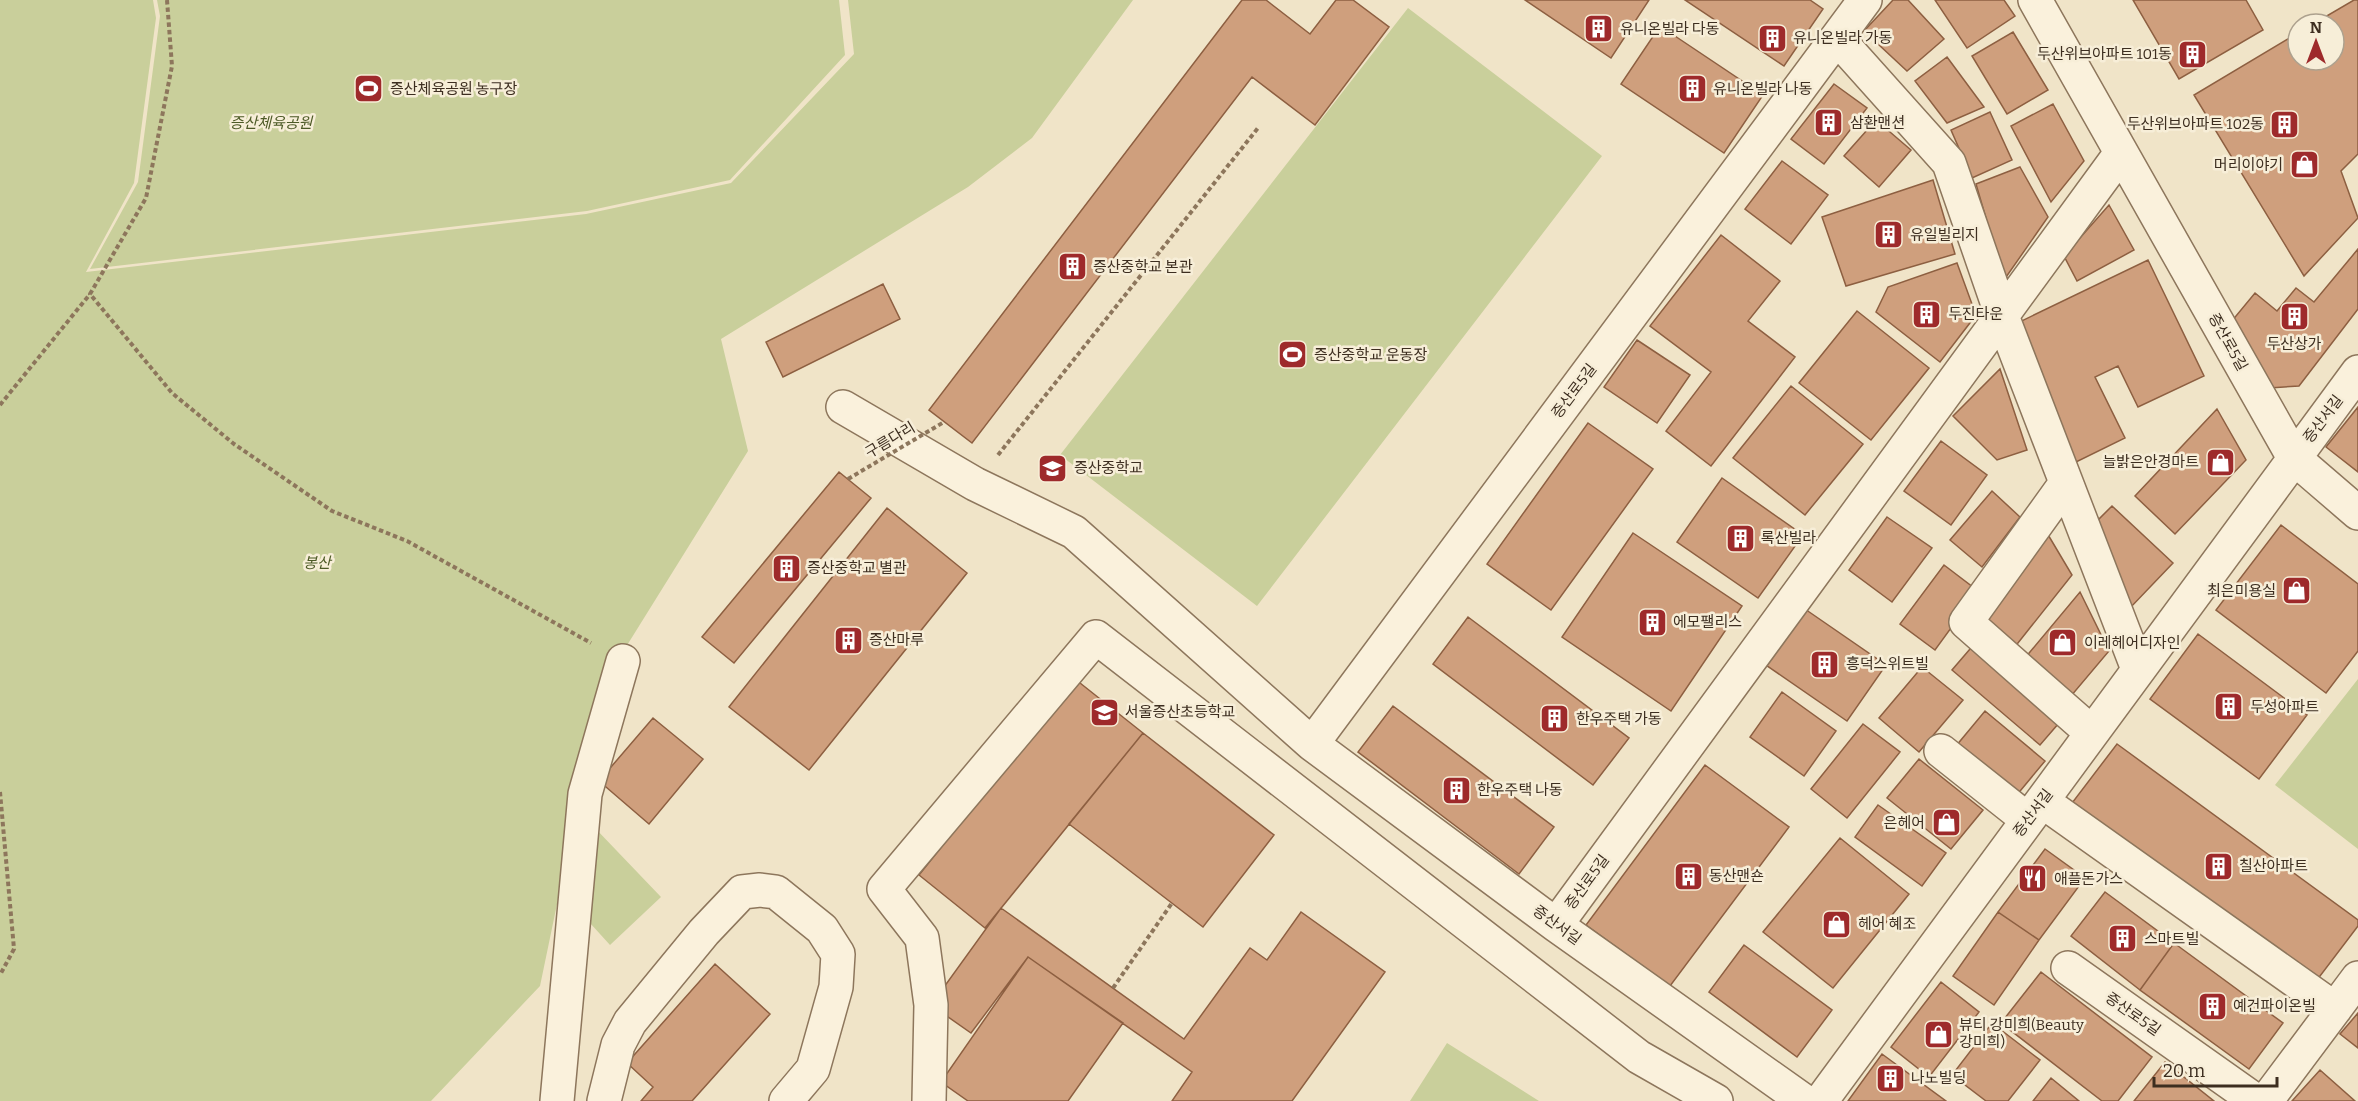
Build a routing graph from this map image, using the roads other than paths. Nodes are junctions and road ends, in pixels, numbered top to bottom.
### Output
1 (1865, 0) edge
2 (2035, 0) edge
3 (1836, 38) junction
4 (2121, 153) junction
5 (2002, 316) junction
6 (2358, 372) edge
7 (843, 407) dead end
8 (2294, 458) junction
9 (2066, 483) junction
10 (2358, 513) edge
11 (623, 661) road end
12 (2138, 669) junction
13 (2092, 733) junction
14 (1312, 744) junction
15 (1941, 751) dead end
16 (2035, 810) junction
17 (1556, 925) junction
18 (2068, 968) dead end
19 (2358, 978) edge
20 (2335, 1009) junction
21 (557, 1101) edge
22 (604, 1101) edge
23 (786, 1101) edge
24 (929, 1101) edge
25 (1716, 1101) edge
26 (1804, 1101) edge
27 (1821, 1101) edge
28 (2256, 1101) edge
29 (2266, 1101) edge

1 - 3 street, 증산로5길
2 - 4 street, 증산로5길
3 - 5 street
3 - 14 street, 증산로5길
4 - 5 street, 증산로5길
4 - 8 street, 증산로5길
5 - 9 street
5 - 17 street, 증산로5길
6 - 8 street, 증산서길
7 - 14 street, 증산서길
8 - 10 street, 증산로5길
8 - 12 street, 증산서길
9 - 12 street
9 - 13 street
11 - 21 street
12 - 13 street, 증산서길
13 - 16 street, 증산서길
14 - 17 street, 증산서길
15 - 16 street
16 - 20 street
16 - 27 street, 증산서길
17 - 26 street, 증산서길
18 - 28 street, 증산로5길
19 - 20 street
20 - 29 street
22 - 23 street
24 - 25 street

